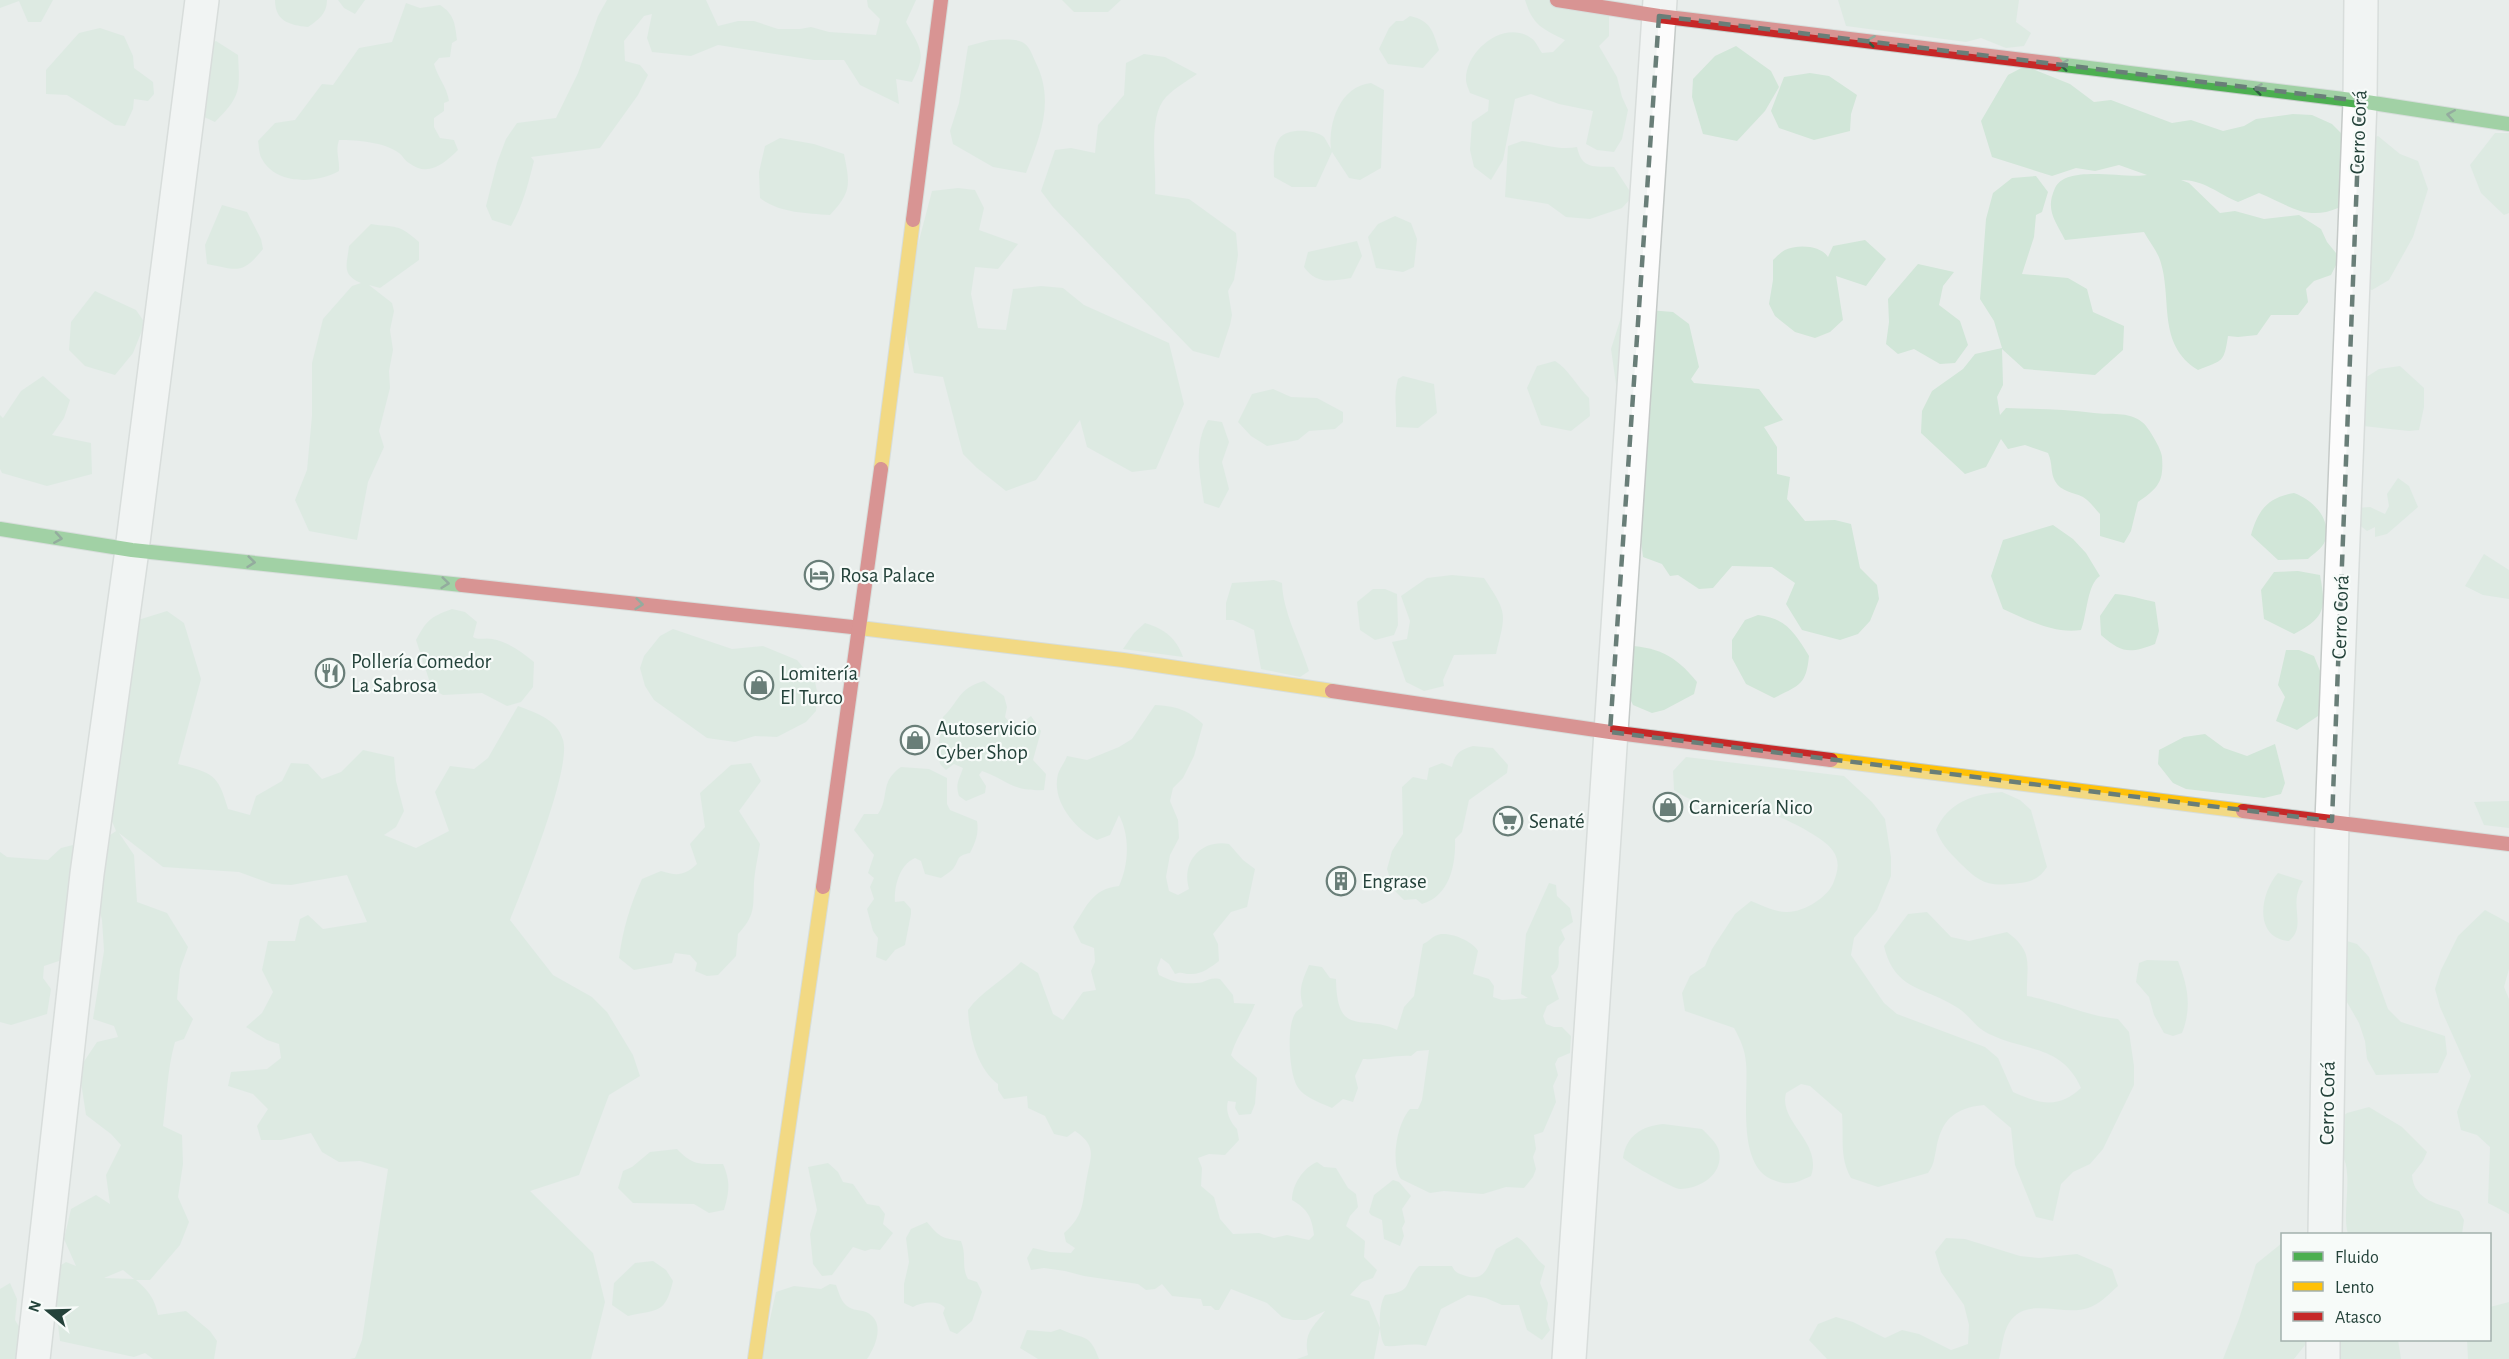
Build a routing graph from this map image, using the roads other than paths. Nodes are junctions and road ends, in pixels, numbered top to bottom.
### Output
1 (202, 0) edge
2 (941, 0) edge
3 (1557, 0) edge
4 (2361, 0) edge
5 (1659, 8) edge
6 (2360, 101) junction
7 (2509, 124) edge
8 (0, 529) edge
9 (132, 550) junction
10 (860, 628) junction
11 (1610, 732) junction
12 (2332, 821) junction
13 (2509, 844) edge
14 (2325, 1233) edge
15 (2323, 1341) edge
16 (33, 1359) edge
17 (755, 1359) edge
18 (1569, 1359) edge
19 (2323, 1359) edge

1 - 9 street
2 - 10 main road
3 - 5 main road
4 - 6 street, Cerro Corá
6 -> 5 main road
5 - 11 street
7 -> 6 main road
6 - 12 street, Cerro Corá
8 -> 9 main road
9 -> 10 main road
9 - 16 street
10 - 11 main road
10 - 17 main road
11 - 12 main road
11 - 18 street
12 - 13 main road
12 - 14 street, Cerro Corá
15 - 19 street

